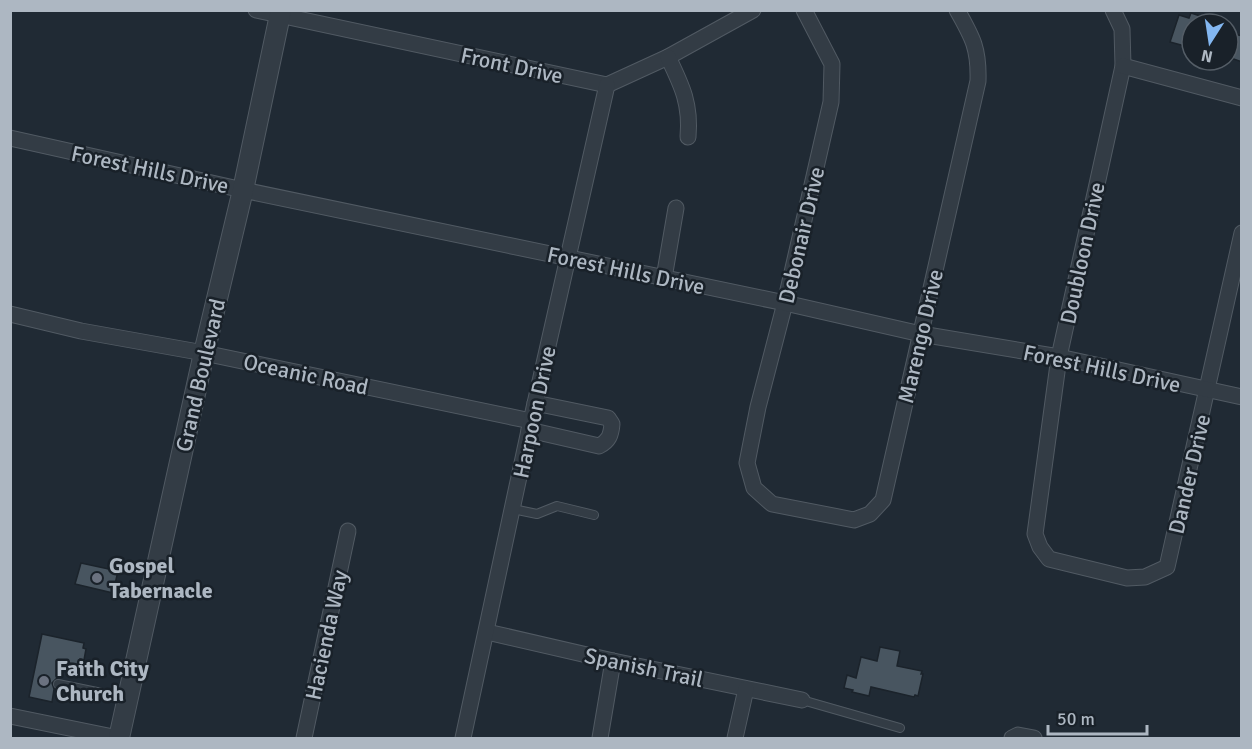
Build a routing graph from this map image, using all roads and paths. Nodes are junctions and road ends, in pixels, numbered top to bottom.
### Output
1 (256, 10) edge
2 (753, 10) edge
3 (804, 10) edge
4 (957, 10) edge
5 (1113, 10) edge
6 (280, 13) edge
7 (668, 57) junction
8 (1123, 66) junction
9 (607, 85) junction
10 (1242, 98) edge
11 (687, 137) dead end
12 (10, 138) edge
13 (243, 190) junction
14 (676, 208) dead end
15 (1242, 233) edge
16 (568, 257) junction
17 (664, 278) junction
18 (785, 303) junction
19 (10, 314) edge
20 (921, 334) junction
21 (204, 353) junction
22 (1059, 357) junction
23 (1208, 390) junction
24 (1242, 397) edge
25 (535, 403) junction
26 (530, 426) junction
27 (747, 463) joint
28 (513, 509) junction
29 (594, 515) dead end
30 (348, 531) dead end
31 (1035, 534) joint
32 (487, 632) junction
33 (613, 661) junction
34 (58, 684) dead end
35 (746, 689) junction
36 (128, 698) junction
37 (802, 700) joint
38 (10, 716) edge
39 (900, 728) dead end
40 (118, 738) edge
41 (304, 738) edge
42 (463, 738) edge
43 (600, 738) edge
44 (735, 738) edge
45 (1012, 738) edge
46 (1034, 738) edge

1 - 6 street, Front Drive
2 - 7 street
3 - 18 street, Debonair Drive
4 - 20 street, Marengo Drive
5 - 8 street, Doubloon Drive
6 - 9 street, Front Drive
6 - 13 street, Grand Boulevard
7 - 9 street
7 - 11 street
8 - 10 street
8 - 22 street, Doubloon Drive
9 - 16 street, Harpoon Drive
12 - 13 street, Forest Hills Drive
13 - 16 street, Forest Hills Drive
13 - 21 street, Grand Boulevard
14 - 17 street
15 - 23 street, Dander Drive
16 - 17 street, Forest Hills Drive
16 - 25 street, Harpoon Drive
17 - 18 street, Forest Hills Drive
18 - 20 street, Forest Hills Drive
18 - 27 street, Debonair Drive
19 - 21 street, Oceanic Road
20 - 22 street, Forest Hills Drive
20 - 27 street, Marengo Drive
21 - 26 street, Oceanic Road
21 - 36 street, Grand Boulevard
22 - 23 street, Forest Hills Drive
22 - 31 street, Doubloon Drive
23 - 24 street, Forest Hills Drive
23 - 31 street, Dander Drive
25 - 26 street, Harpoon Drive
25 - 26 street, Oceanic Road
26 - 28 street, Harpoon Drive
28 - 29 lane
28 - 32 street, Harpoon Drive
30 - 41 street, Hacienda Way
32 - 33 street, Spanish Trail
32 - 42 street, Harpoon Drive
33 - 35 street, Spanish Trail
33 - 43 street
34 - 36 lane
35 - 37 street, Spanish Trail
35 - 44 street
36 - 40 street, Grand Boulevard
37 - 39 lane
38 - 40 street
45 - 46 street

